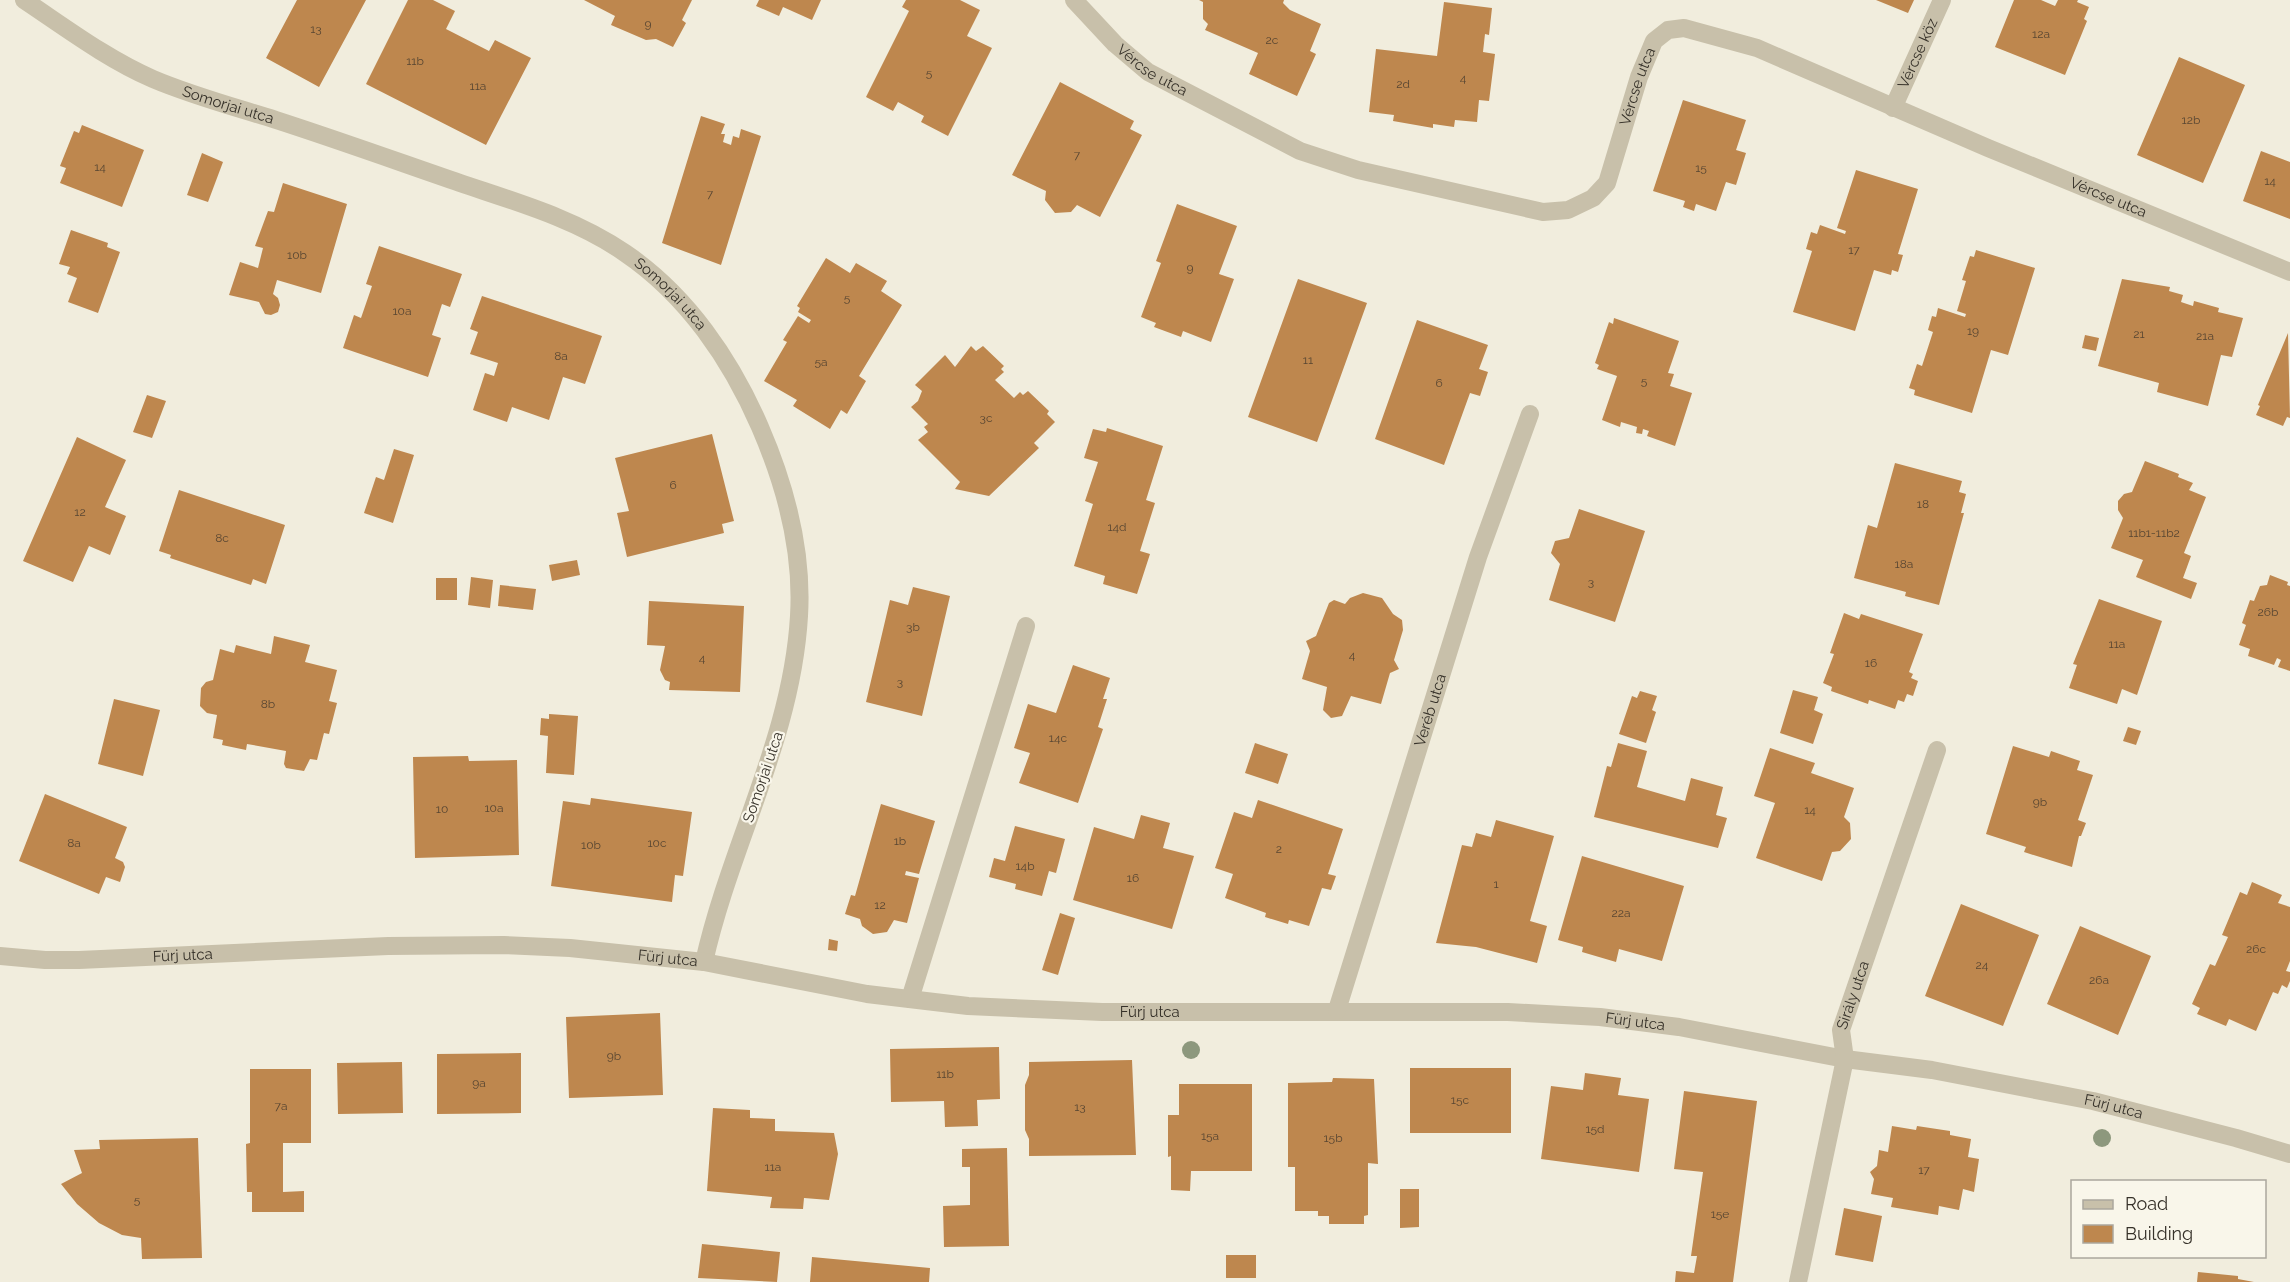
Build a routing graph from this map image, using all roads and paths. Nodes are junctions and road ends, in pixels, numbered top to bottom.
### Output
1 (24, 0) edge
2 (1074, 0) edge
3 (1942, 0) edge
4 (1893, 108) junction
5 (2290, 272) edge
6 (1530, 414) dead end
7 (1026, 627) dead end
8 (1937, 750) dead end
9 (0, 956) edge
10 (704, 962) junction
11 (910, 999) junction
12 (1337, 1010) junction
13 (1845, 1059) junction
14 (2290, 1154) edge
15 (1798, 1282) edge

1 - 10 street, Somorjai utca
2 - 4 street, Vércse utca
3 - 4 street, Vércse köz
4 - 5 street, Vércse utca
6 - 12 street, Veréb utca
7 - 11 street
8 - 13 street, Sirály utca
9 - 10 street, Fürj utca
10 - 11 street, Fürj utca
11 - 12 street, Fürj utca
12 - 13 street, Fürj utca
13 - 14 street, Fürj utca
13 - 15 street, Sirály utca

